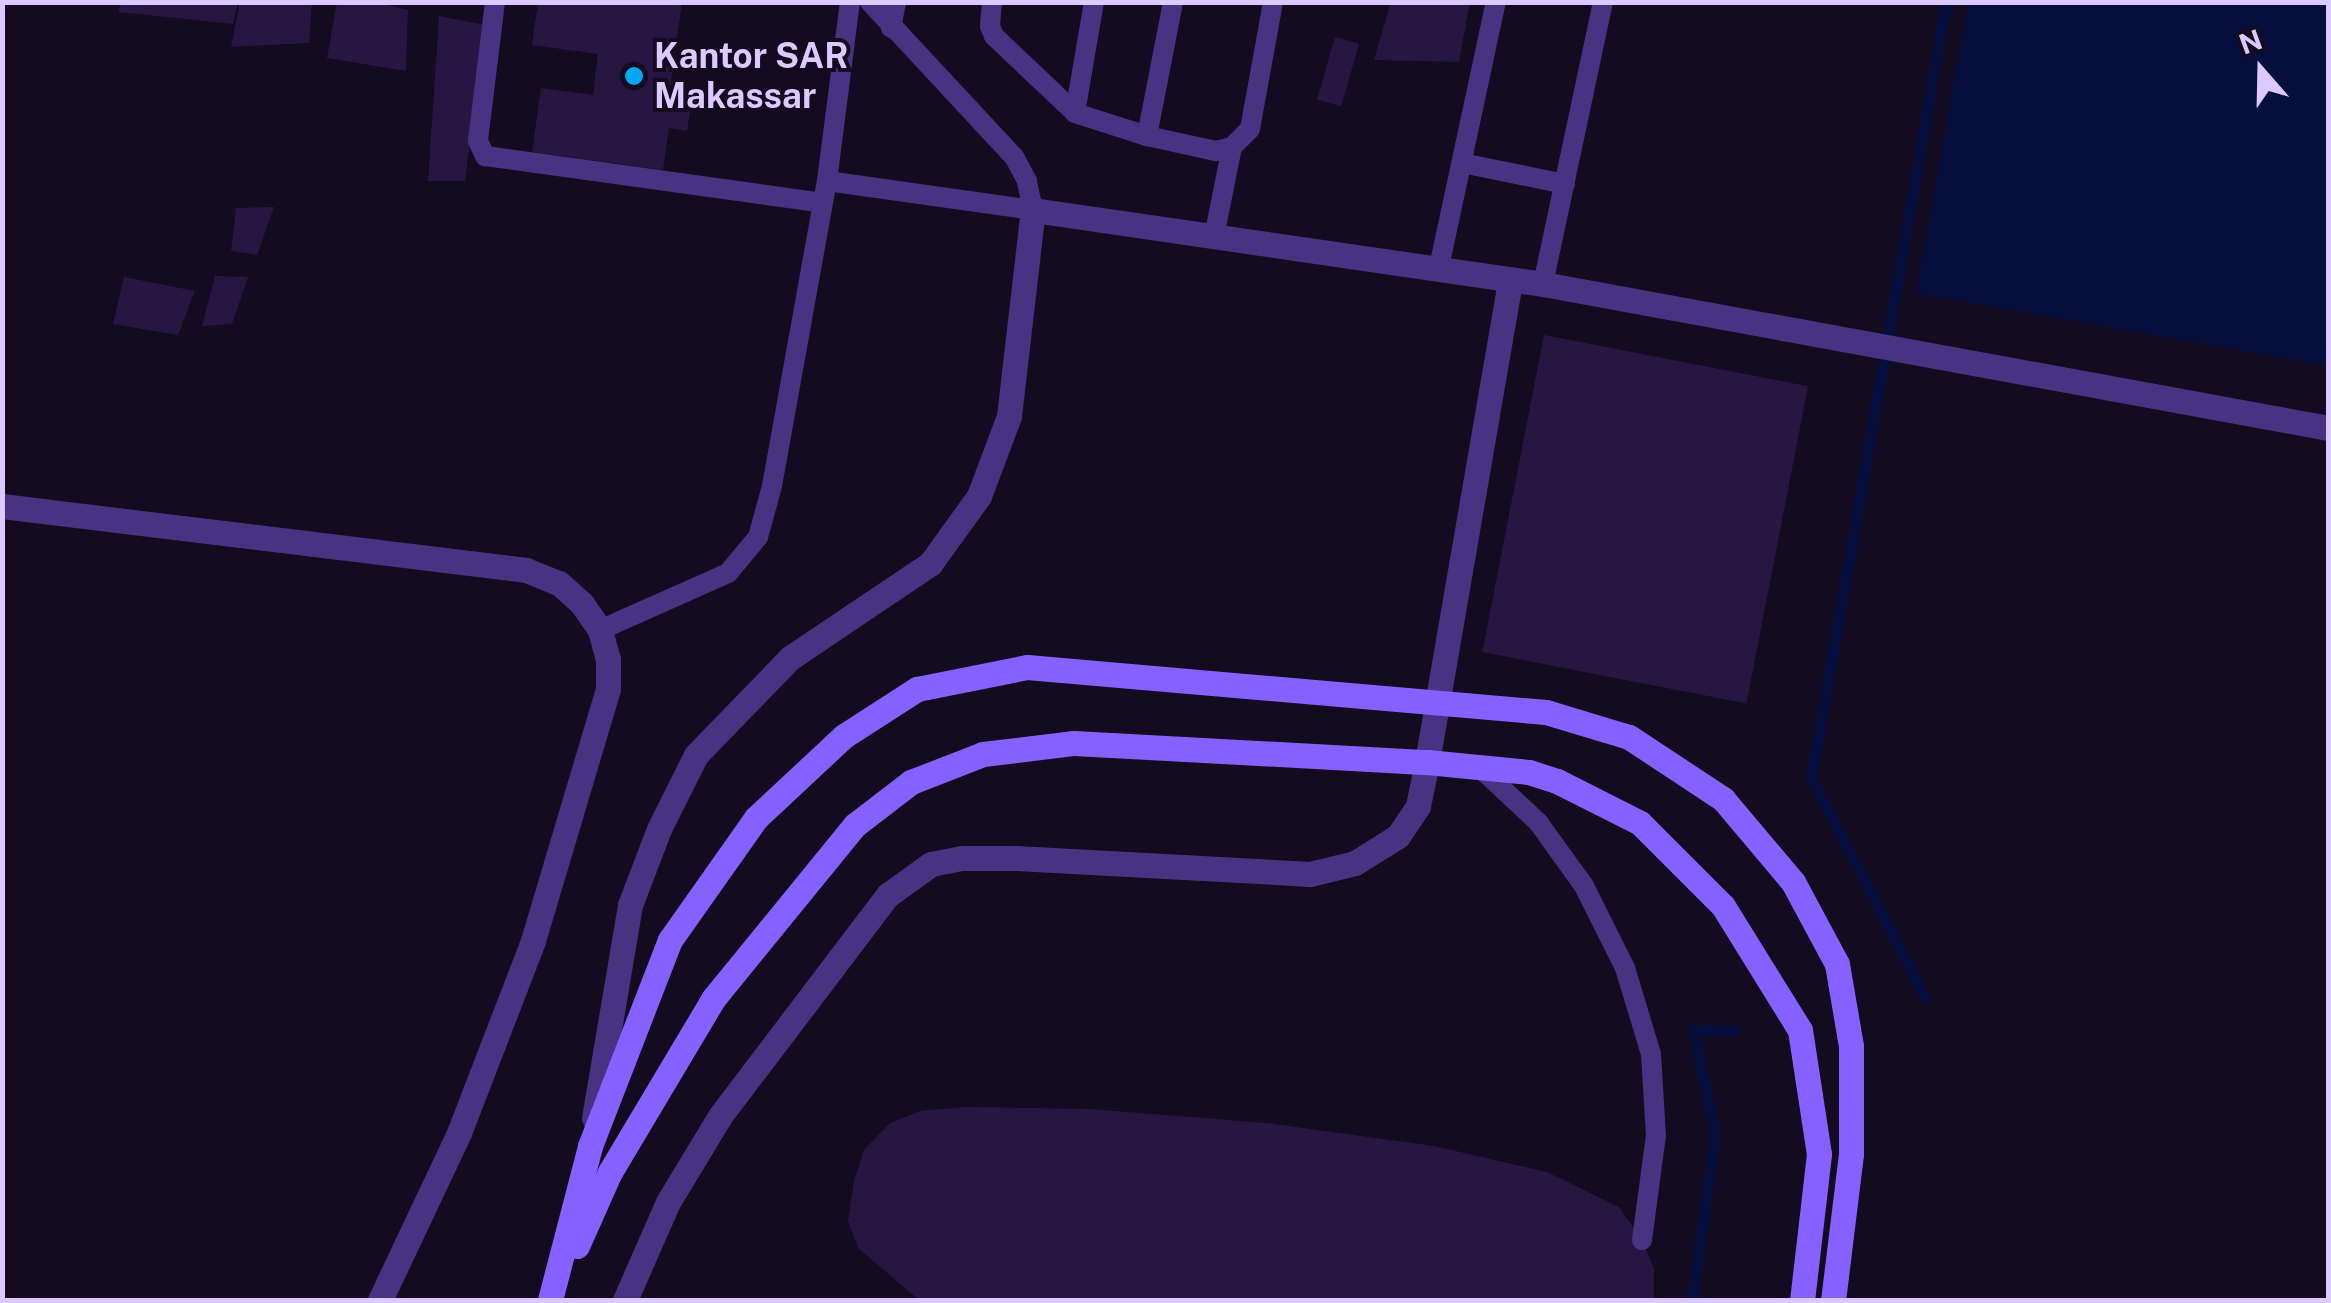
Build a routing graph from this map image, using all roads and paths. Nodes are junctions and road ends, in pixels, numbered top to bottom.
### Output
1 (495, 2) edge
2 (850, 2) edge
3 (870, 2) edge
4 (896, 2) edge
5 (992, 2) edge
6 (1094, 2) edge
7 (1174, 2) edge
8 (1272, 2) edge
9 (1496, 2) edge
10 (1603, 2) edge
11 (890, 28) junction
12 (1075, 113) junction
13 (1148, 136) junction
14 (1232, 147) junction
15 (1462, 163) junction
16 (827, 180) junction
17 (1565, 184) junction
18 (823, 202) junction
19 (1032, 210) junction
20 (1214, 237) junction
21 (1440, 268) junction
22 (1510, 279) junction
23 (1543, 284) junction
24 (2328, 428) edge
25 (2, 506) edge
26 (600, 630) junction
27 (1427, 762) junction
28 (1478, 767) junction
29 (590, 1146) junction
30 (1642, 1240) dead end
31 (380, 1300) edge
32 (552, 1300) edge
33 (625, 1300) edge
34 (1802, 1300) edge
35 (1834, 1300) edge

1 - 18 lane
2 - 16 lane
3 - 11 lane
4 - 11 lane
5 - 12 lane
6 - 12 lane
7 - 13 lane
8 - 14 lane
9 - 15 lane
10 - 17 lane
11 - 19 lane
12 - 13 lane
13 - 14 lane
14 - 20 lane
15 - 17 lane
15 - 21 lane
16 - 18 lane
16 - 19 lane
17 - 23 lane
18 - 26 lane
19 - 20 street
19 - 29 street
20 - 21 street
21 - 22 street
22 - 23 street
22 - 27 street
23 - 24 street
25 - 26 street
26 - 31 street
27 - 28 street
27 - 32 street
27 - 33 street
28 - 30 lane
28 - 34 street
29 - 32 street
29 - 35 street

